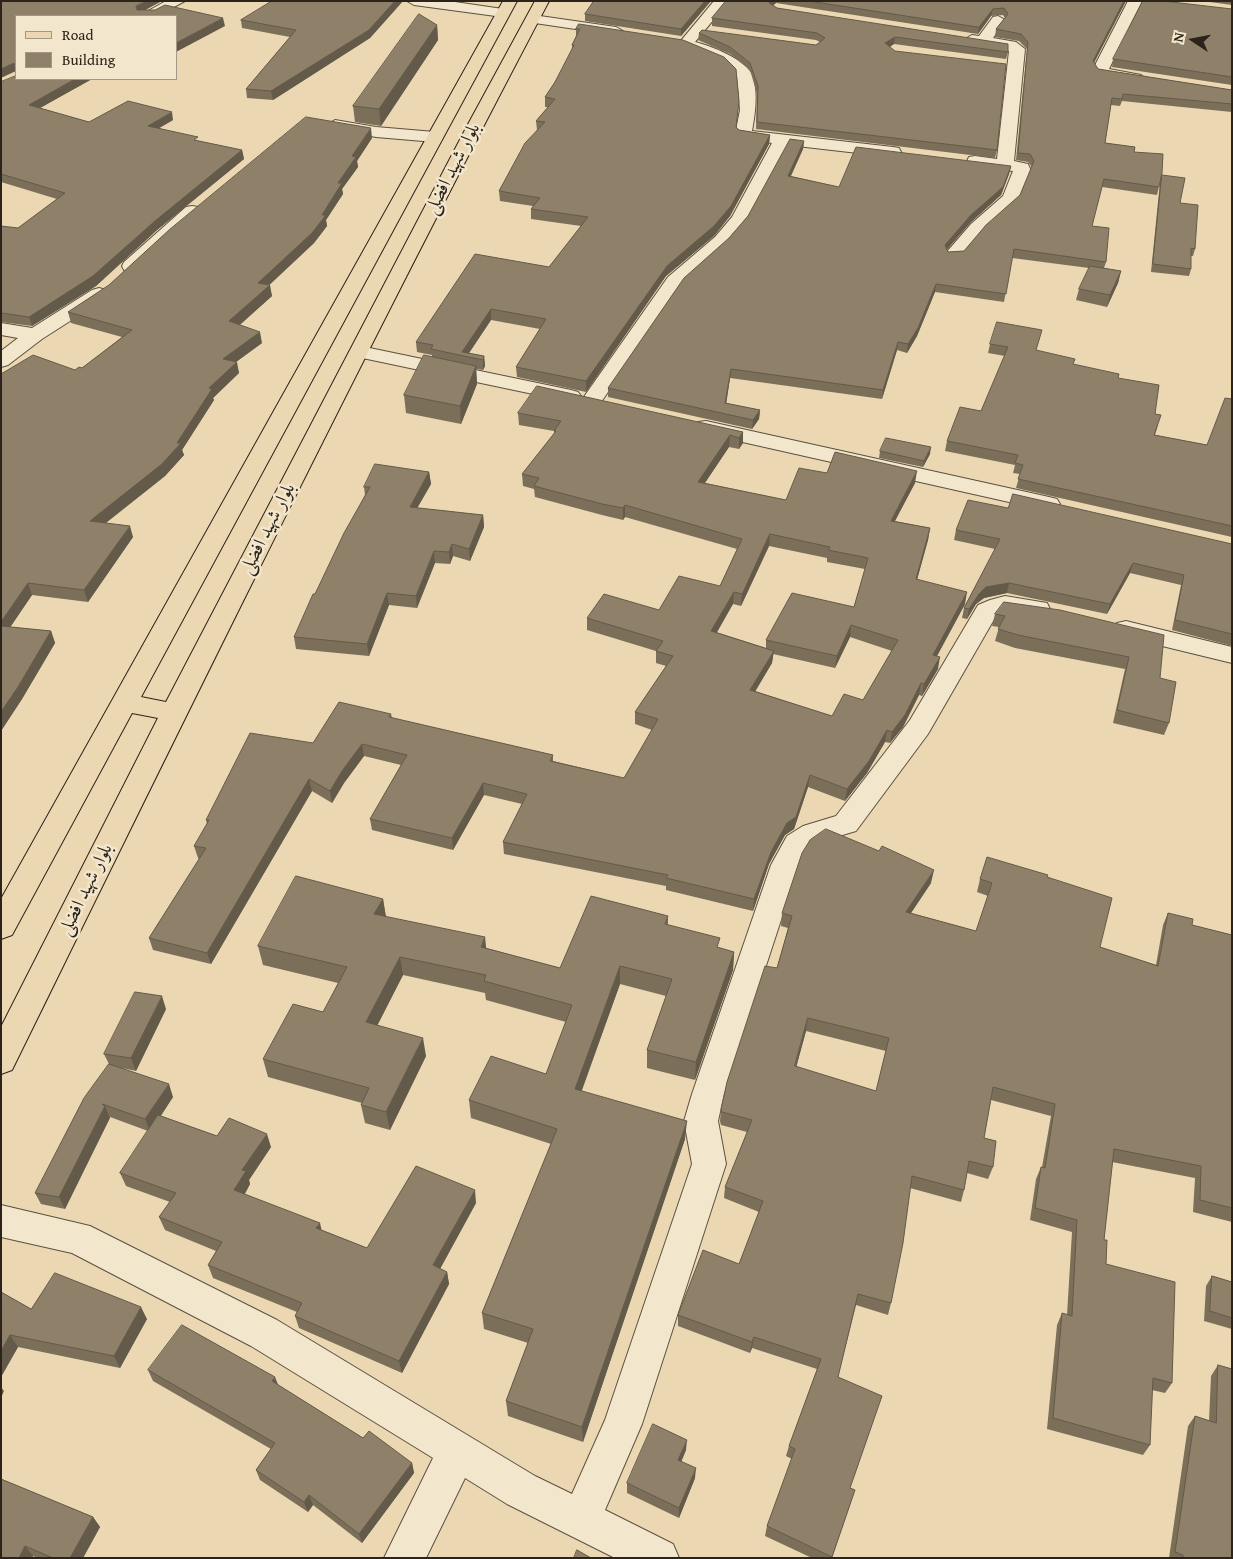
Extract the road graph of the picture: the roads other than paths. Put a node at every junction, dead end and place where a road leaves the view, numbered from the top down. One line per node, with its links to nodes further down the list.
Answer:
1 (414, 1): 5 (street)
2 (722, 1): 11 (street)
3 (1136, 1): 17 (street)
4 (170, 2): 7 (street)
5 (506, 7): 20 (main road, بلوار شهید افضلی)
6 (537, 10): 9 (street); 19 (main road, بلوار شهید افضلی)
7 (148, 15)
8 (998, 20): 14 (street)
9 (632, 33)
10 (715, 33): 11 (street)
11 (691, 36): 13 (street); 21 (street)
12 (954, 36): 14 (street)
13 (668, 40)
14 (983, 41): 16 (street)
15 (997, 64): 16 (street)
16 (1016, 66): 24 (street)
17 (1155, 80)
18 (322, 123): 20 (street)
19 (474, 128): 20 (main road); 29 (main road, بلوار شهید افضلی)
20 (438, 131): 36 (main road, بلوار شهید افضلی)
21 (782, 140): 22 (street); 29 (street)
22 (911, 154)
23 (958, 160): 24 (street)
24 (1005, 165): 26 (street)
25 (208, 198): 28 (street)
26 (954, 254)
27 (1, 328): 28 (street)
28 (35, 335): 30 (street)
29 (360, 352): 37 (main road, بلوار شهید افضلی)
30 (1, 361)
31 (690, 423): 32 (street)
32 (1069, 509)
33 (1057, 612): 42 (street)
34 (1103, 624): 35 (street)
35 (1232, 656)
36 (124, 703): 37 (main road); 38 (main road, بلوار شهید افضلی)
37 (174, 712): 39 (main road, بلوار شهید افضلی)
38 (1, 927)
39 (1, 1060)
40 (1, 1221): 41 (street)
41 (458, 1451): 42 (street); 43 (street)
42 (580, 1519): 44 (street)
43 (404, 1558)
44 (659, 1558)

